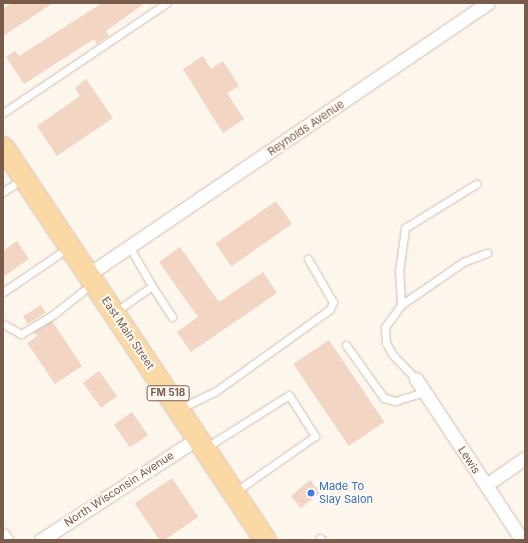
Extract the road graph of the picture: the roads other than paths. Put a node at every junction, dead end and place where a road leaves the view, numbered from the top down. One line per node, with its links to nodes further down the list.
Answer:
1 (168, 3): 3 (lane)
2 (488, 3): 9 (street, Reynolds Avenue)
3 (3, 113)
4 (3, 147): 5 (main road, East Main Street / FM 518)
5 (23, 178): 7 (lane); 8 (main road, East Main Street / FM 518)
6 (476, 184): 15 (lane)
7 (3, 192)
8 (70, 247): 12 (main road, East Main Street / FM 518); 14 (lane)
9 (126, 251): 12 (street, Reynolds Avenue); 13 (lane)
10 (487, 253): 15 (lane)
11 (308, 260): 22 (lane)
12 (91, 278): 16 (main road, East Main Street / FM 518); 18 (lane)
13 (152, 286): 16 (lane); 17 (lane)
14 (3, 292)
15 (401, 305): 20 (lane)
16 (114, 312): 22 (main road, East Main Street / FM 518)
17 (172, 317)
18 (3, 324)
19 (346, 345): 21 (lane)
20 (416, 379): 21 (street, Lewis)
21 (425, 392): 25 (street, Lewis)
22 (179, 410): 23 (main road, East Main Street / FM 518)
23 (201, 443): 26 (main road, East Main Street / FM 518); 26 (lane); 29 (street, North Wisconsin Avenue)
24 (525, 458): 25 (street)
25 (486, 485): 31 (street, Lewis)
26 (234, 492): 30 (main road, East Main Street / FM 518)
27 (3, 535): 28 (street)
28 (6, 540)
29 (41, 540)
30 (266, 540)
31 (522, 540)

